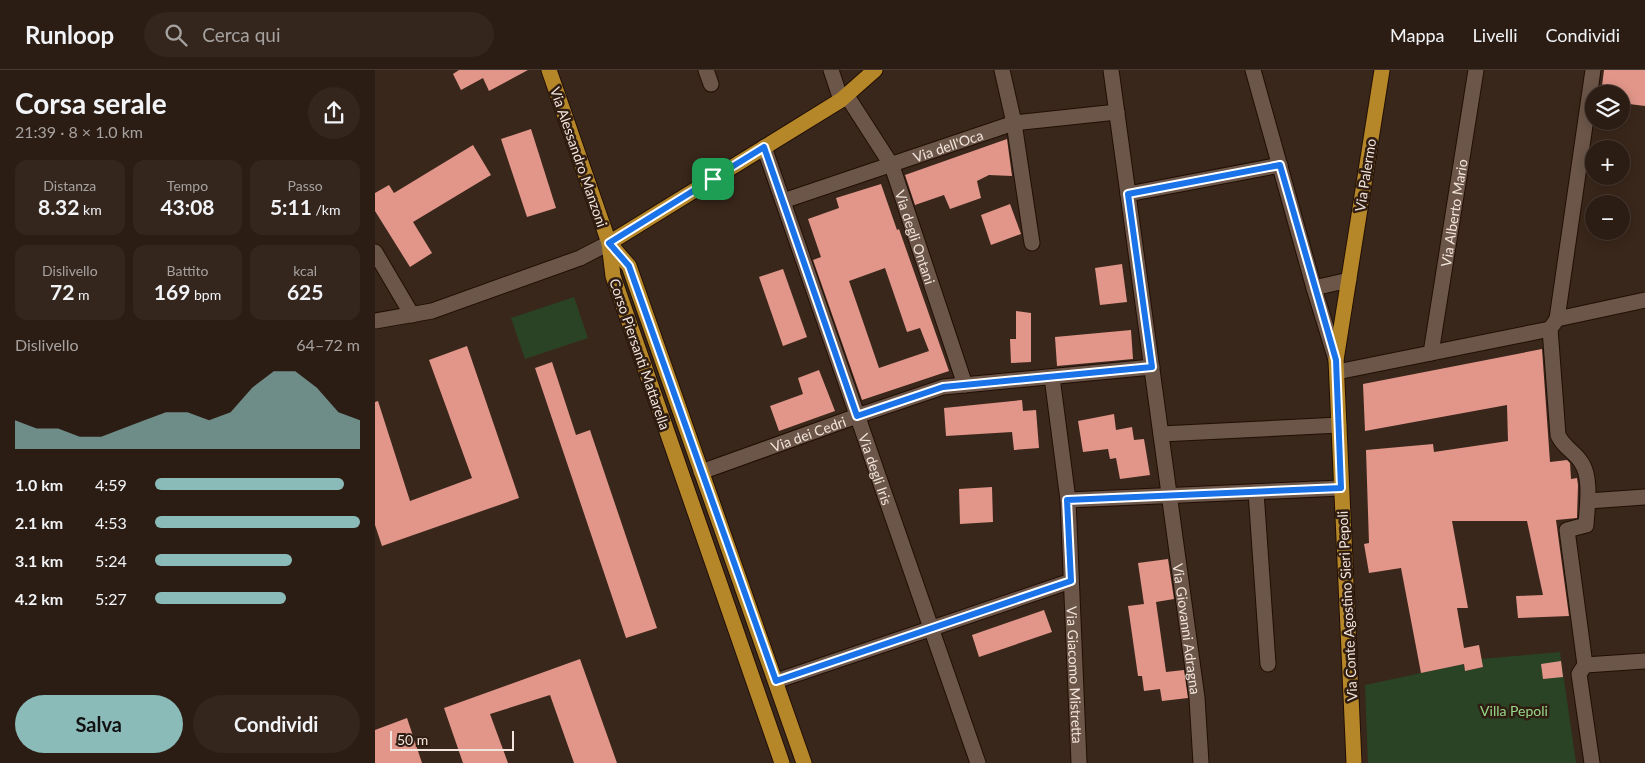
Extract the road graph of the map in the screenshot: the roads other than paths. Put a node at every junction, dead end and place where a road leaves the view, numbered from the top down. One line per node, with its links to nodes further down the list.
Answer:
1 (549, 70): 18 (main road, Via Alessandro Manzoni)
2 (831, 70): 10 (street, Via degli Ontani)
3 (875, 70): 10 (main road)
4 (1001, 70): 12 (street)
5 (1111, 70): 11 (street, Via Giovanni Adragna)
6 (1253, 70): 14 (street, Via Conte Agostino Sieri Pepoli)
7 (1382, 70): 21 (main road, Via Palermo)
8 (1476, 70): 29 (street, Via Alberto Mario)
9 (1593, 70): 27 (street)
10 (844, 98): 13 (main road); 15 (street, Via degli Ontani)
11 (1117, 112): 12 (street, Via dell'Oca); 16 (street, Via Giovanni Adragna)
12 (1014, 123): 15 (street, Via dell'Oca); 19 (street)
13 (764, 147): 17 (street, Via degli Iris); 18 (main road)
14 (1280, 165): 16 (street); 22 (street, Via Conte Agostino Sieri Pepoli)
15 (892, 166): 17 (street, Via dell'Oca); 33 (street, Via degli Ontani)
16 (1128, 194): 31 (street, Via Giovanni Adragna)
17 (783, 201): 34 (street, Via degli Iris)
18 (609, 243): 24 (street); 37 (main road, Corso Piersanti Mattarella); 45 (main road, Corso Piersanti Mattarella)
19 (1032, 243)
20 (375, 252): 25 (street)
21 (1349, 280): 22 (street); 30 (main road, Via Conte Agostino Sieri Pepoli)
22 (1314, 288): 30 (street, Via Conte Agostino Sieri Pepoli)
23 (1645, 300): 27 (street)
24 (432, 311): 25 (street); 28 (street)
25 (412, 315): 26 (street)
26 (375, 321)
27 (1554, 324): 29 (street); 43 (street)
28 (375, 331)
29 (1431, 353): 30 (street)
30 (1336, 366): 35 (main road, Via Conte Agostino Sieri Pepoli)
31 (1152, 367): 32 (street, Via dei Cedri); 36 (street, Via Giovanni Adragna)
32 (1052, 376): 33 (street, Via dei Cedri); 42 (street, Via Giacomo Mistretta)
33 (965, 385): 34 (street, Via dei Cedri)
34 (857, 416): 37 (street, Via dei Cedri); 47 (street, Via degli Iris)
35 (1339, 425): 36 (street); 38 (main road, Via Conte Agostino Sieri Pepoli)
36 (1161, 434): 40 (street, Via Giovanni Adragna)
37 (701, 472): 44 (main road, Corso Piersanti Mattarella)
38 (1341, 488): 39 (street); 57 (main road, Via Conte Agostino Sieri Pepoli)
39 (1256, 492): 40 (street); 50 (street)
40 (1170, 495): 42 (street); 56 (street, Via Giovanni Adragna)
41 (1645, 497): 43 (street)
42 (1067, 500): 46 (street, Via Giacomo Mistretta)
43 (1588, 501): 48 (street)
44 (724, 537): 45 (street); 51 (main road, Corso Piersanti Mattarella)
45 (706, 544): 52 (main road, Corso Piersanti Mattarella)
46 (1071, 581): 47 (street); 55 (street, Via Giacomo Mistretta)
47 (930, 629): 51 (street); 54 (street, Via degli Iris)
48 (1587, 660): 49 (street); 58 (street)
49 (1645, 662)
50 (1268, 664)
51 (776, 681): 53 (main road, Corso Piersanti Mattarella)
52 (782, 763)
53 (804, 763)
54 (978, 763)
55 (1079, 763)
56 (1201, 763)
57 (1354, 763)
58 (1592, 763)

